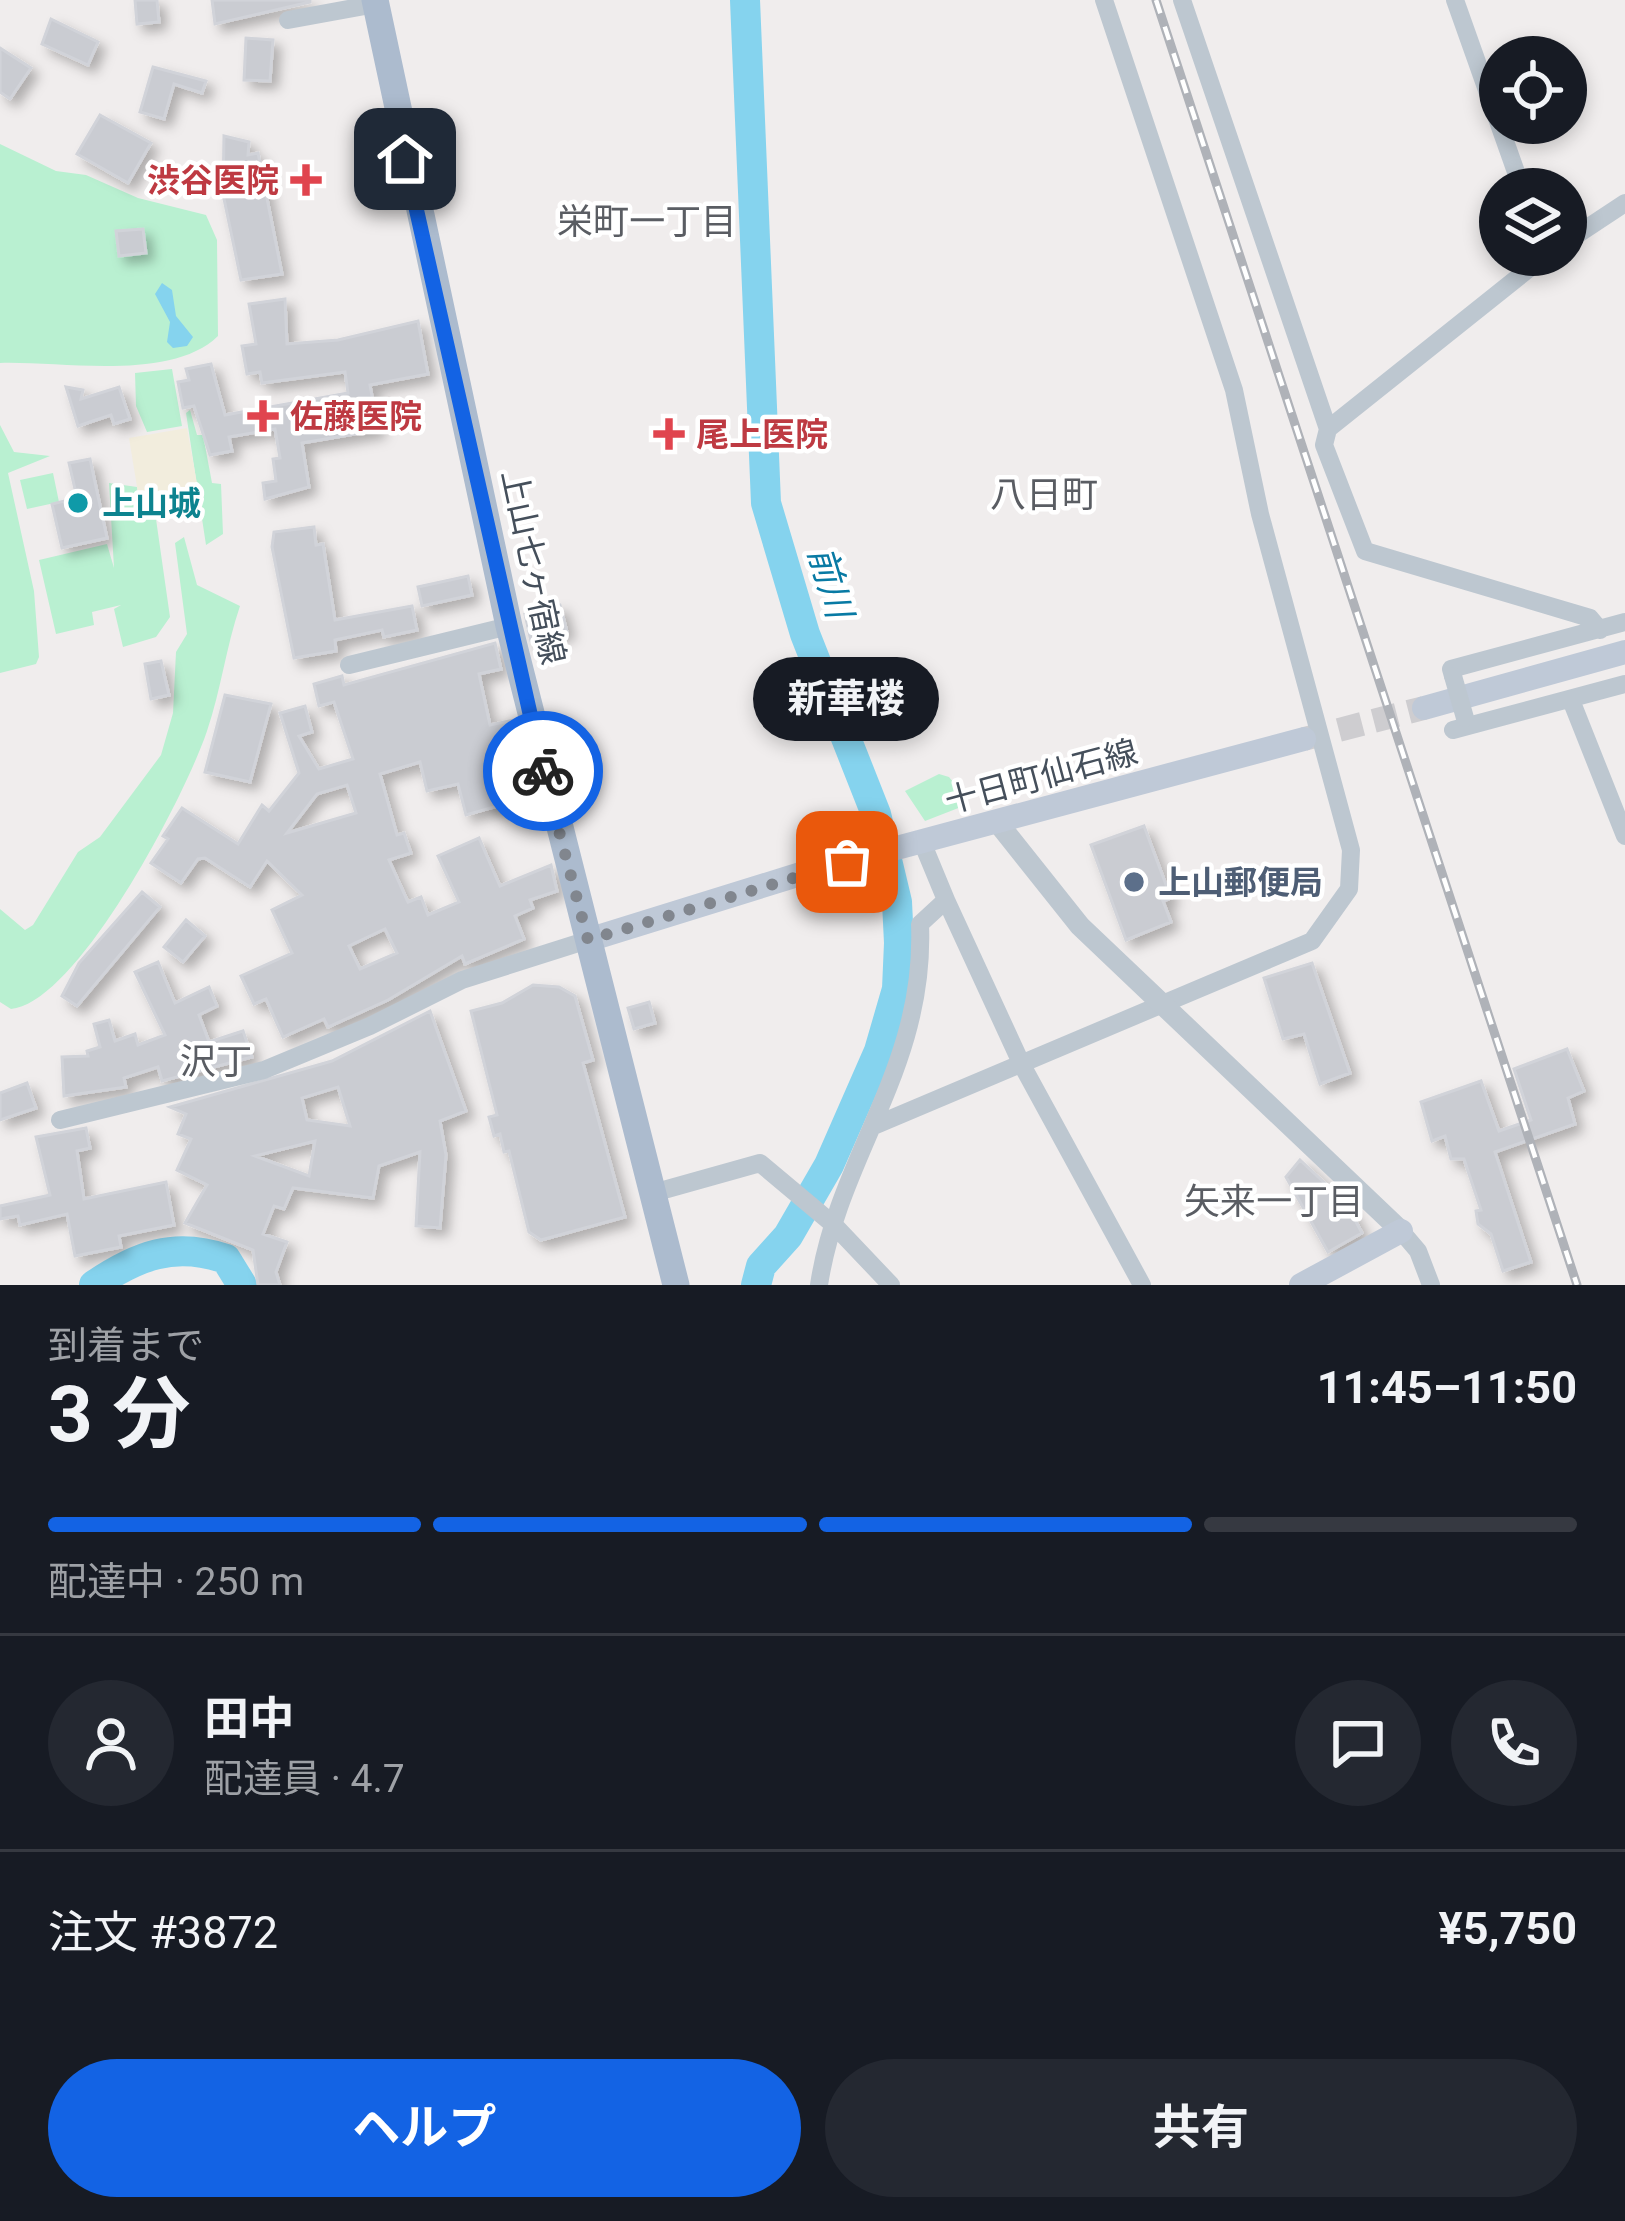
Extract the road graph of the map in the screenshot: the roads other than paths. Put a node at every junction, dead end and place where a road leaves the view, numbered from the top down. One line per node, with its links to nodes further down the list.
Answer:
1 (1104, 0): 25 (street)
2 (1182, 0): 10 (street)
3 (1455, 0): 6 (street)
4 (376, 2): 5 (street); 12 (main road, 上山七ヶ宿線)
5 (288, 20)
6 (1515, 168)
7 (1625, 203): 8 (street)
8 (1587, 228)
9 (1520, 276): 10 (street)
10 (1328, 429): 13 (street)
11 (1625, 622): 13 (street)
12 (509, 626): 15 (street); 24 (main road, 上山七ヶ宿線)
13 (1600, 630): 17 (street, bridge)
14 (1625, 652): 18 (main road)
15 (349, 664)
16 (1625, 684): 17 (street)
17 (1570, 700): 21 (street)
18 (1424, 708)
19 (1304, 739): 20 (main road, 十日町仙石線)
20 (998, 824): 22 (main road, 十日町仙石線); 25 (street)
21 (1625, 836)
22 (914, 844): 23 (street); 24 (main road, 十日町仙石線)
23 (946, 900): 26 (street); 28 (street)
24 (588, 940): 27 (street); 29 (main road, 上山七ヶ宿線)
25 (1161, 1007): 26 (street); 31 (street)
26 (1022, 1065): 28 (street); 35 (street)
27 (60, 1120)
28 (876, 1125): 30 (street)
29 (653, 1193): 30 (street); 32 (main road, 上山七ヶ宿線)
30 (834, 1225): 33 (street); 34 (street)
31 (1401, 1231): 36 (main road); 37 (street)
32 (676, 1285)
33 (819, 1285)
34 (891, 1285)
35 (1142, 1285)
36 (1301, 1285)
37 (1431, 1285)

